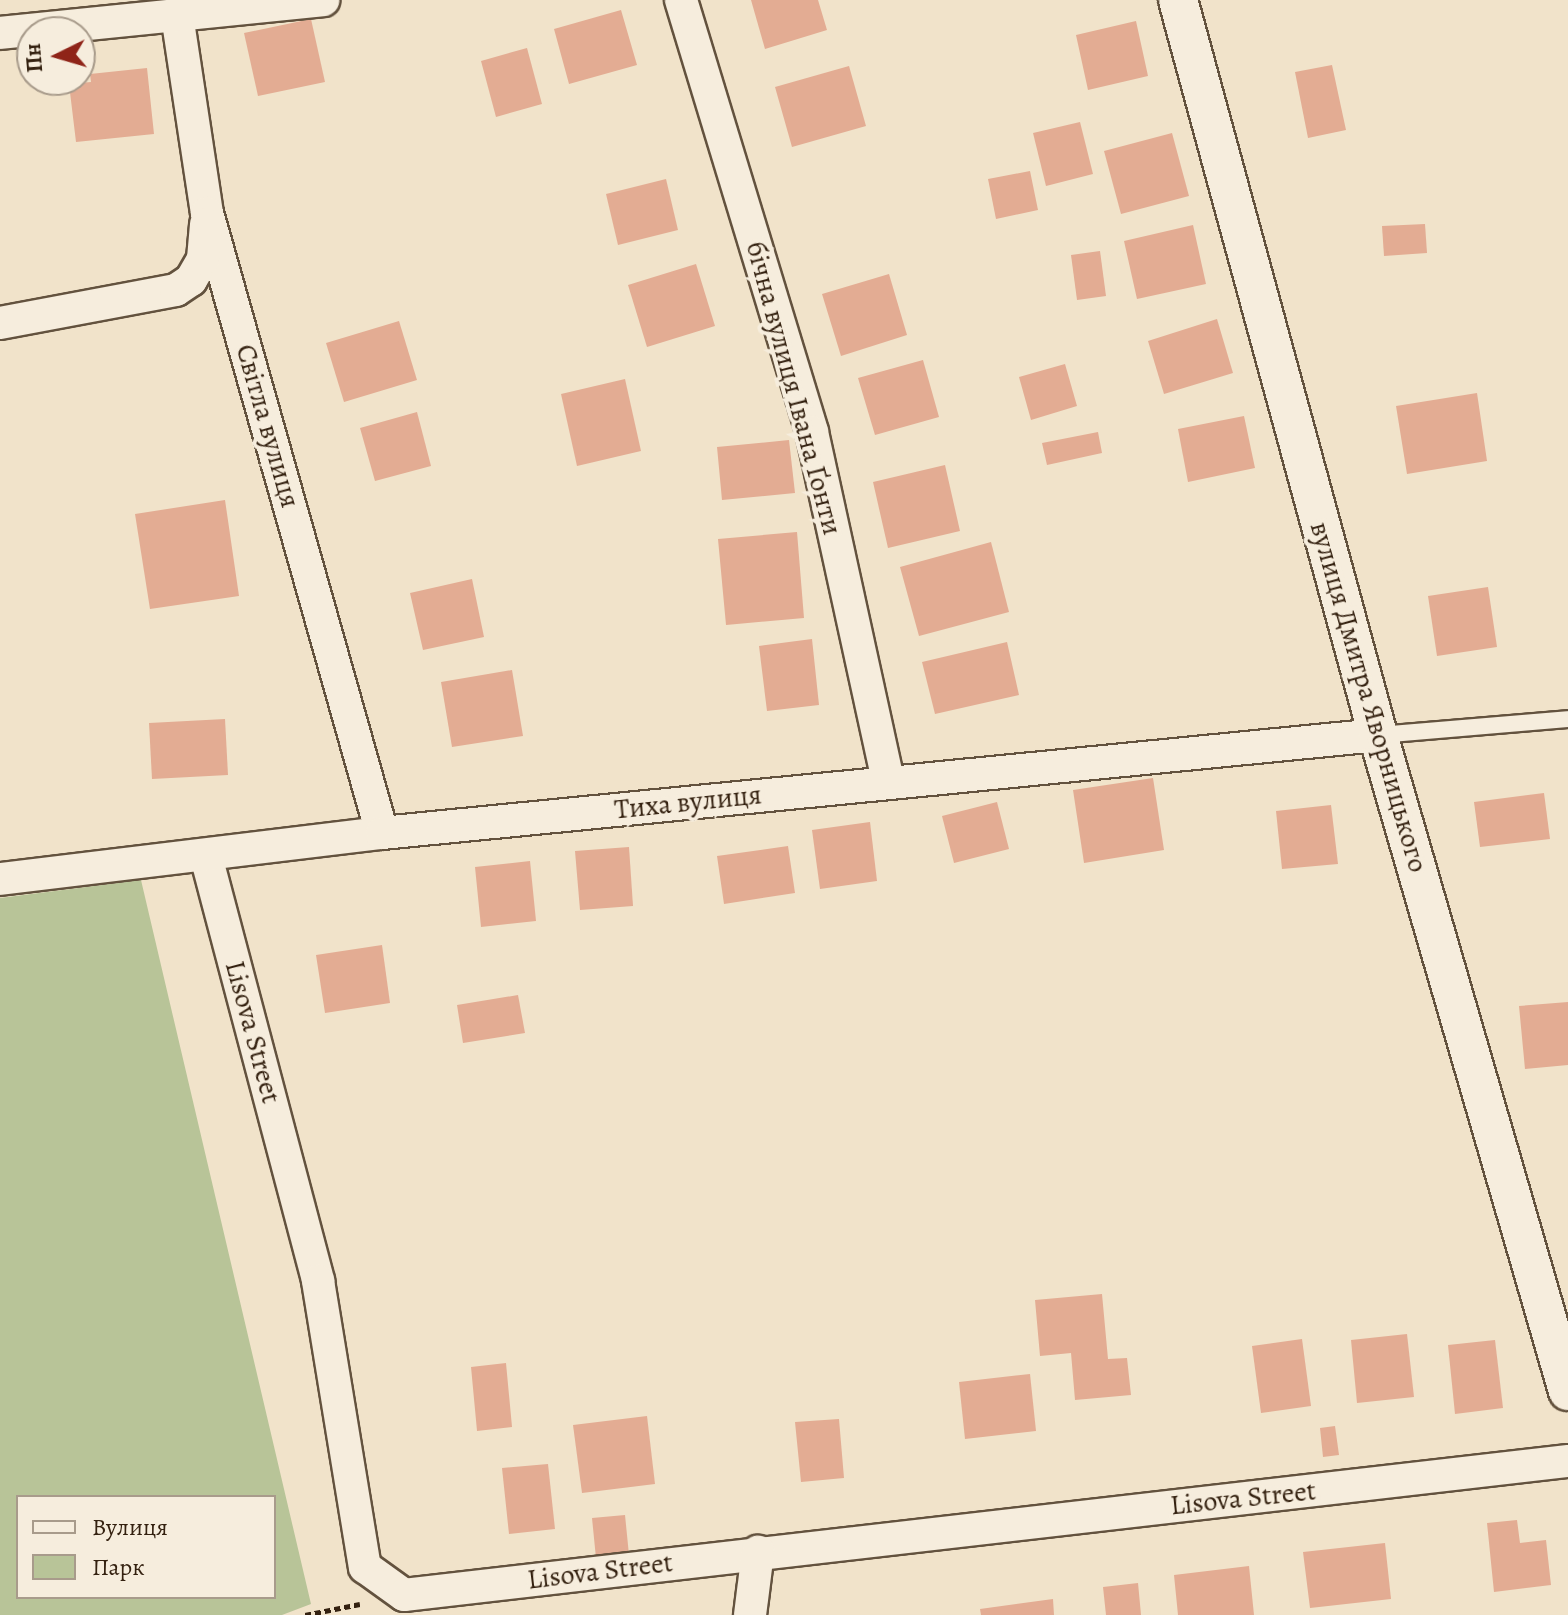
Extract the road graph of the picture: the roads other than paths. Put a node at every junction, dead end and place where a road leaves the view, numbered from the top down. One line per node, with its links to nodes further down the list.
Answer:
1 (323, 0): 4 (street)
2 (681, 0): 10 (street, бічна вулиця Івана Ґонти)
3 (1178, 0): 9 (street, вулиця Дмитра Яворницького)
4 (177, 15): 5 (street); 6 (street, Світла вулиця)
5 (0, 33)
6 (207, 213): 7 (street); 11 (street, Світла вулиця)
7 (0, 323)
8 (1568, 719): 9 (lane)
9 (1378, 735): 10 (street, Тиха вулиця); 14 (street, вулиця Дмитра Яворницького)
10 (888, 782): 11 (street, Тиха вулиця)
11 (382, 833): 12 (street, Тиха вулиця)
12 (206, 856): 13 (street, Тиха вулиця); 16 (street, Lisova Street)
13 (0, 879)
14 (1568, 1391)
15 (1568, 1461): 16 (street, Lisova Street)
16 (758, 1552): 17 (street)
17 (750, 1615)

